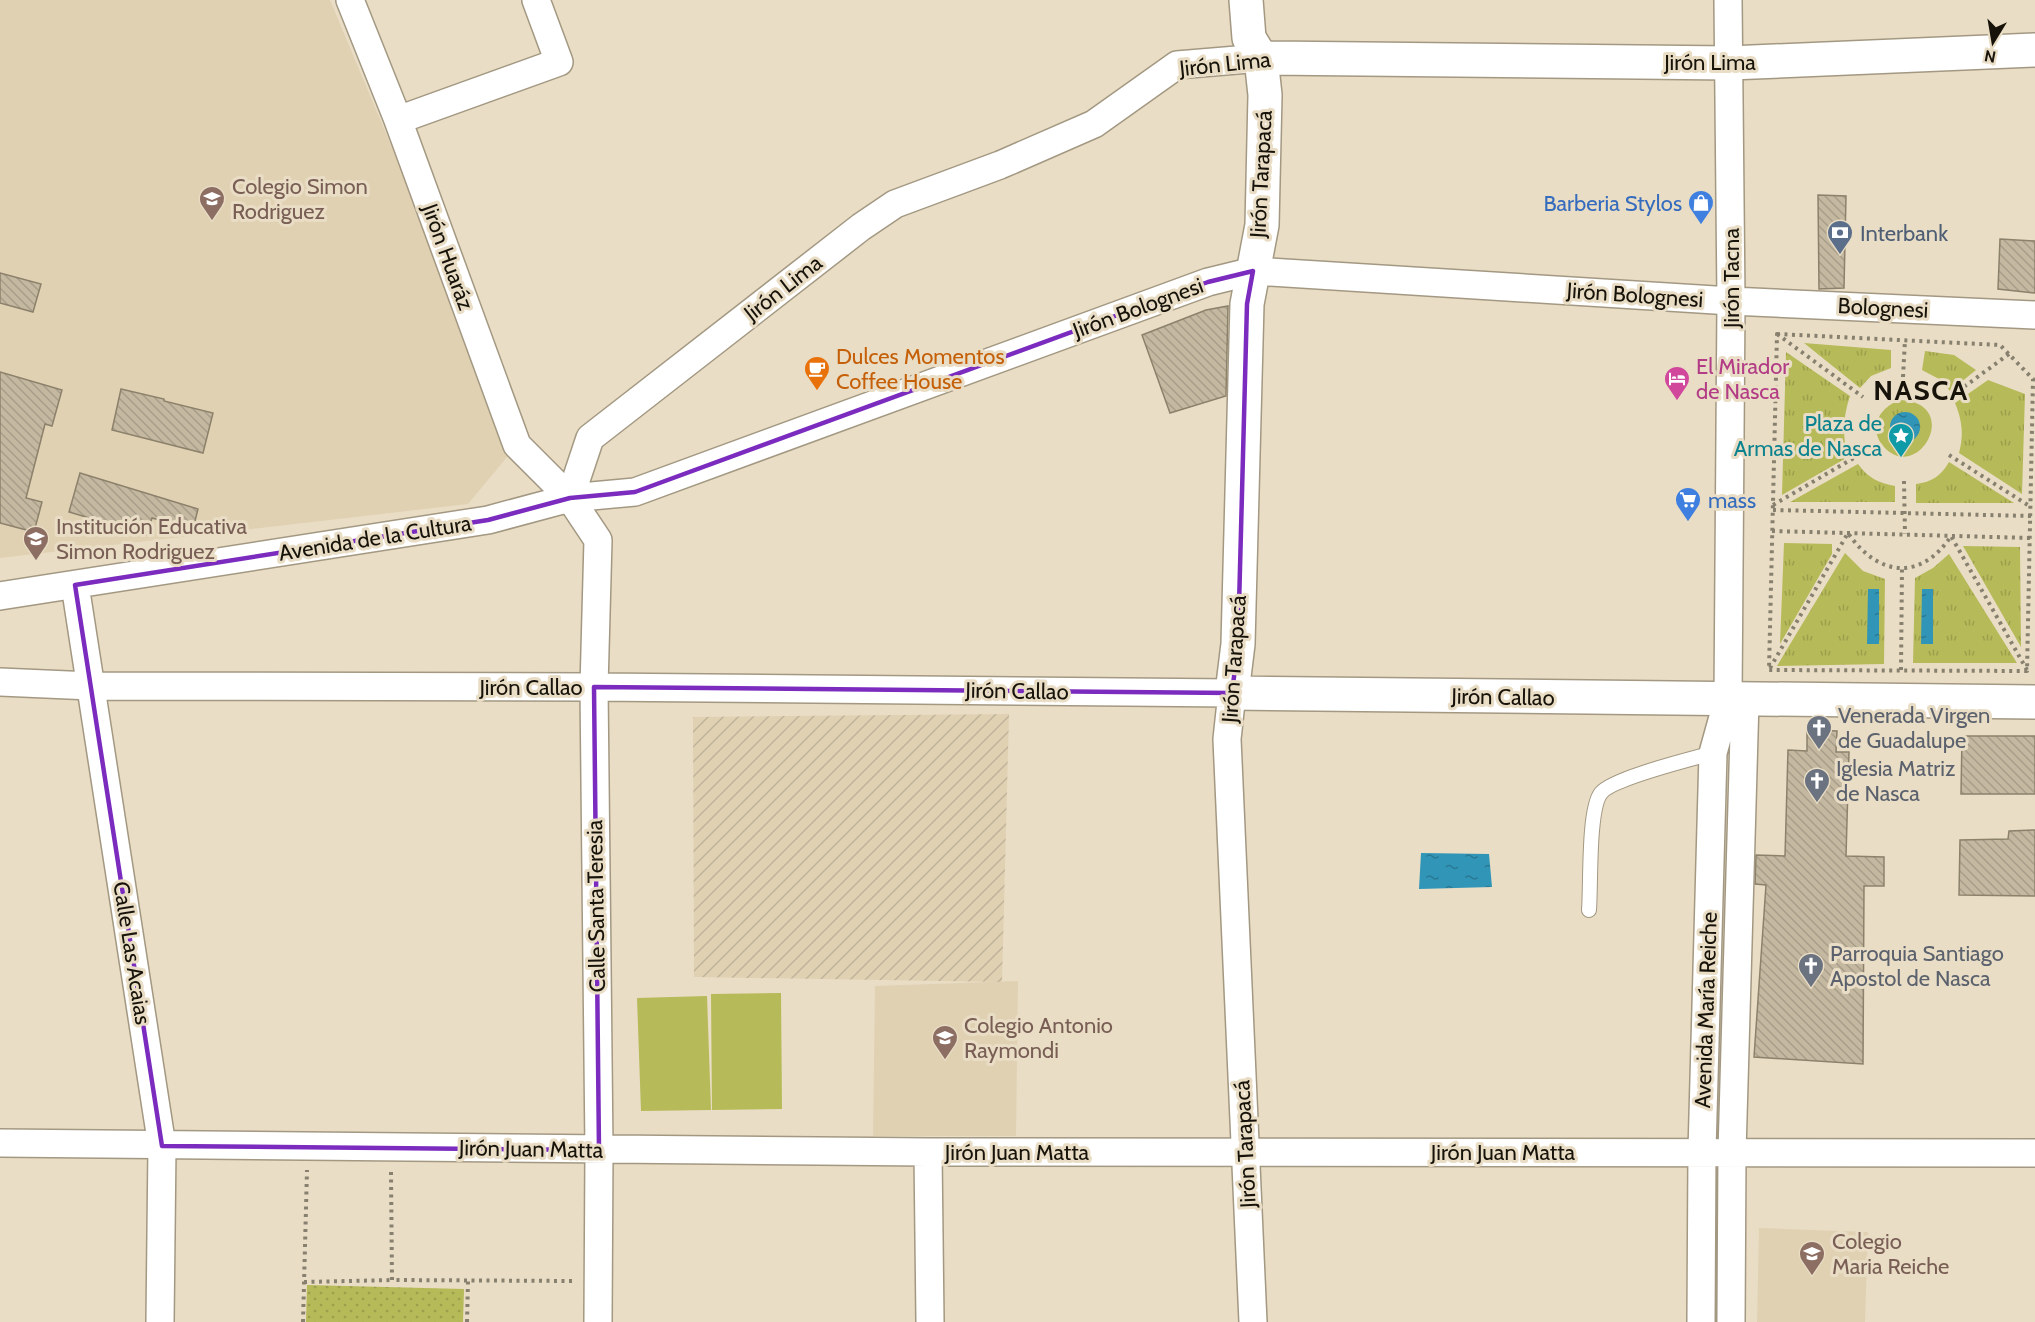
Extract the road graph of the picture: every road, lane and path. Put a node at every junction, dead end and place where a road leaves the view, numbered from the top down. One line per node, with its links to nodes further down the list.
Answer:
1 (350, 0): 8 (street, Jirón Huaráz)
2 (536, 0): 8 (street)
3 (1246, 0): 6 (street, Jirón Tarapacá)
4 (1728, 0): 7 (street, Jirón Tacna)
5 (2035, 50): 7 (street, Jirón Lima)
6 (1261, 58): 7 (street, Jirón Lima); 9 (street, Jirón Tarapacá); 21 (street, Jirón Lima)
7 (1730, 63): 10 (street, Jirón Tacna)
8 (398, 120): 21 (street, Jirón Huaráz)
9 (1253, 271): 10 (street, Jirón Bolognesi); 21 (street, Jirón Bolognesi); 40 (street, Jirón Tarapacá)
10 (1731, 301): 11 (street, Bolognesi); 41 (street, Jirón Tacna)
11 (2035, 315)
12 (1777, 334): 13 (path); 16 (path); 22 (path)
13 (1905, 340): 14 (path); 15 (path)
14 (2009, 354): 17 (path); 23 (path)
15 (1904, 377)
16 (1863, 397)
17 (1946, 400)
18 (1859, 455): 22 (path)
19 (1949, 455): 23 (path)
20 (1904, 481): 24 (path)
21 (570, 498): 32 (street, Avenida de la Cultura); 39 (street, Calle Santa Teresia)
22 (1773, 507): 24 (path); 26 (path)
23 (2031, 507): 25 (path)
24 (1905, 513): 25 (path); 28 (path)
25 (2031, 516): 30 (path)
26 (1772, 531): 27 (path); 34 (path)
27 (1848, 533): 28 (path); 31 (path); 34 (path)
28 (1905, 534): 29 (path)
29 (1951, 536): 30 (path); 31 (path); 36 (path)
30 (2030, 537): 36 (path)
31 (1902, 568): 35 (path)
32 (75, 585): 33 (street, Avenida de la Cultura); 38 (street, Calle Las Acaias)
33 (0, 596)
34 (1769, 670): 35 (path)
35 (1901, 670): 36 (path)
36 (2027, 671)
37 (0, 682): 38 (street, Jirón Callao)
38 (91, 686): 39 (street, Jirón Callao); 46 (street, Calle Las Acaias)
39 (594, 687): 40 (street, Jirón Callao); 49 (street, Calle Santa Teresia)
40 (1232, 693): 41 (street, Jirón Callao); 53 (street, Jirón Tarapacá)
41 (1737, 700): 42 (street, Jirón Callao); 43 (street, Avenida María Reiche); 52 (street, Avenida María Reiche)
42 (2035, 702)
43 (1713, 753): 44 (lane); 50 (street, Avenida María Reiche)
44 (1589, 910)
45 (0, 1143): 46 (street, Jirón Juan Matta)
46 (162, 1146): 47 (street, Jirón Juan Matta); 59 (street, Calle Las Acaias)
47 (308, 1148): 48 (street, Jirón Juan Matta); 57 (path)
48 (391, 1148): 49 (street, Jirón Juan Matta); 55 (path)
49 (599, 1150): 51 (street, Jirón Juan Matta); 58 (street, Calle Santa Teresia)
50 (1702, 1151): 52 (street, Jirón Juan Matta); 53 (street, Jirón Juan Matta); 65 (street, Avenida María Reiche)
51 (928, 1152): 53 (street, Jirón Juan Matta); 63 (street)
52 (1732, 1152): 54 (street, Jirón Juan Matta); 66 (street, Avenida María Reiche)
53 (1245, 1153): 64 (street, Jirón Tarapacá)
54 (2035, 1153)
55 (392, 1280): 56 (path); 57 (path)
56 (468, 1280): 58 (path); 61 (path)
57 (304, 1282): 60 (path)
58 (598, 1282): 62 (street, Calle Santa Teresia)
59 (160, 1322)
60 (303, 1322)
61 (467, 1322)
62 (598, 1322)
63 (930, 1322)
64 (1253, 1322)
65 (1701, 1322)
66 (1731, 1322)

